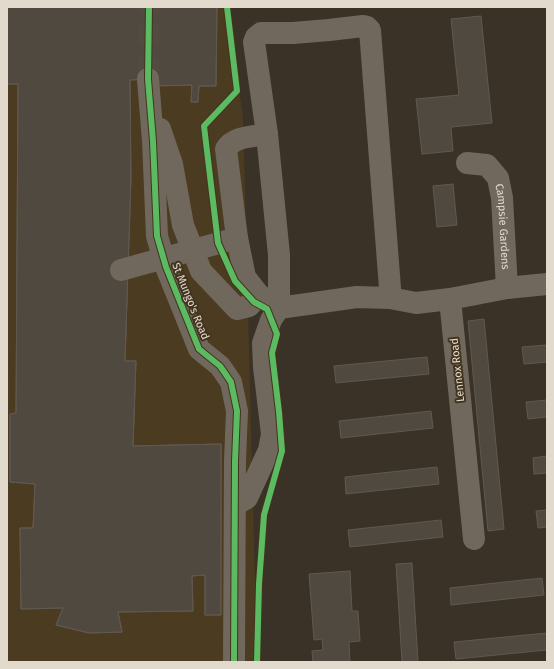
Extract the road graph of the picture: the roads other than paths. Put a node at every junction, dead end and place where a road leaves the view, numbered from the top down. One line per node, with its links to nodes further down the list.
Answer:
1 (148, 79): 2 (street, St Mungo's Road)
2 (150, 101): 9 (street); 13 (street, St Mungo's Road)
3 (267, 134): 5 (street); 10 (street); 12 (street)
4 (467, 163): 8 (street, Campsie Gardens)
5 (237, 238): 6 (street); 9 (street)
6 (121, 270)
7 (547, 284): 8 (street)
8 (507, 288): 11 (street)
9 (259, 295): 12 (street)
10 (390, 298): 11 (street); 12 (street)
11 (450, 299): 14 (street, Lennox Road)
12 (279, 308): 13 (street)
13 (235, 505): 15 (street, St Mungo's Road)
14 (474, 539)
15 (234, 662)

